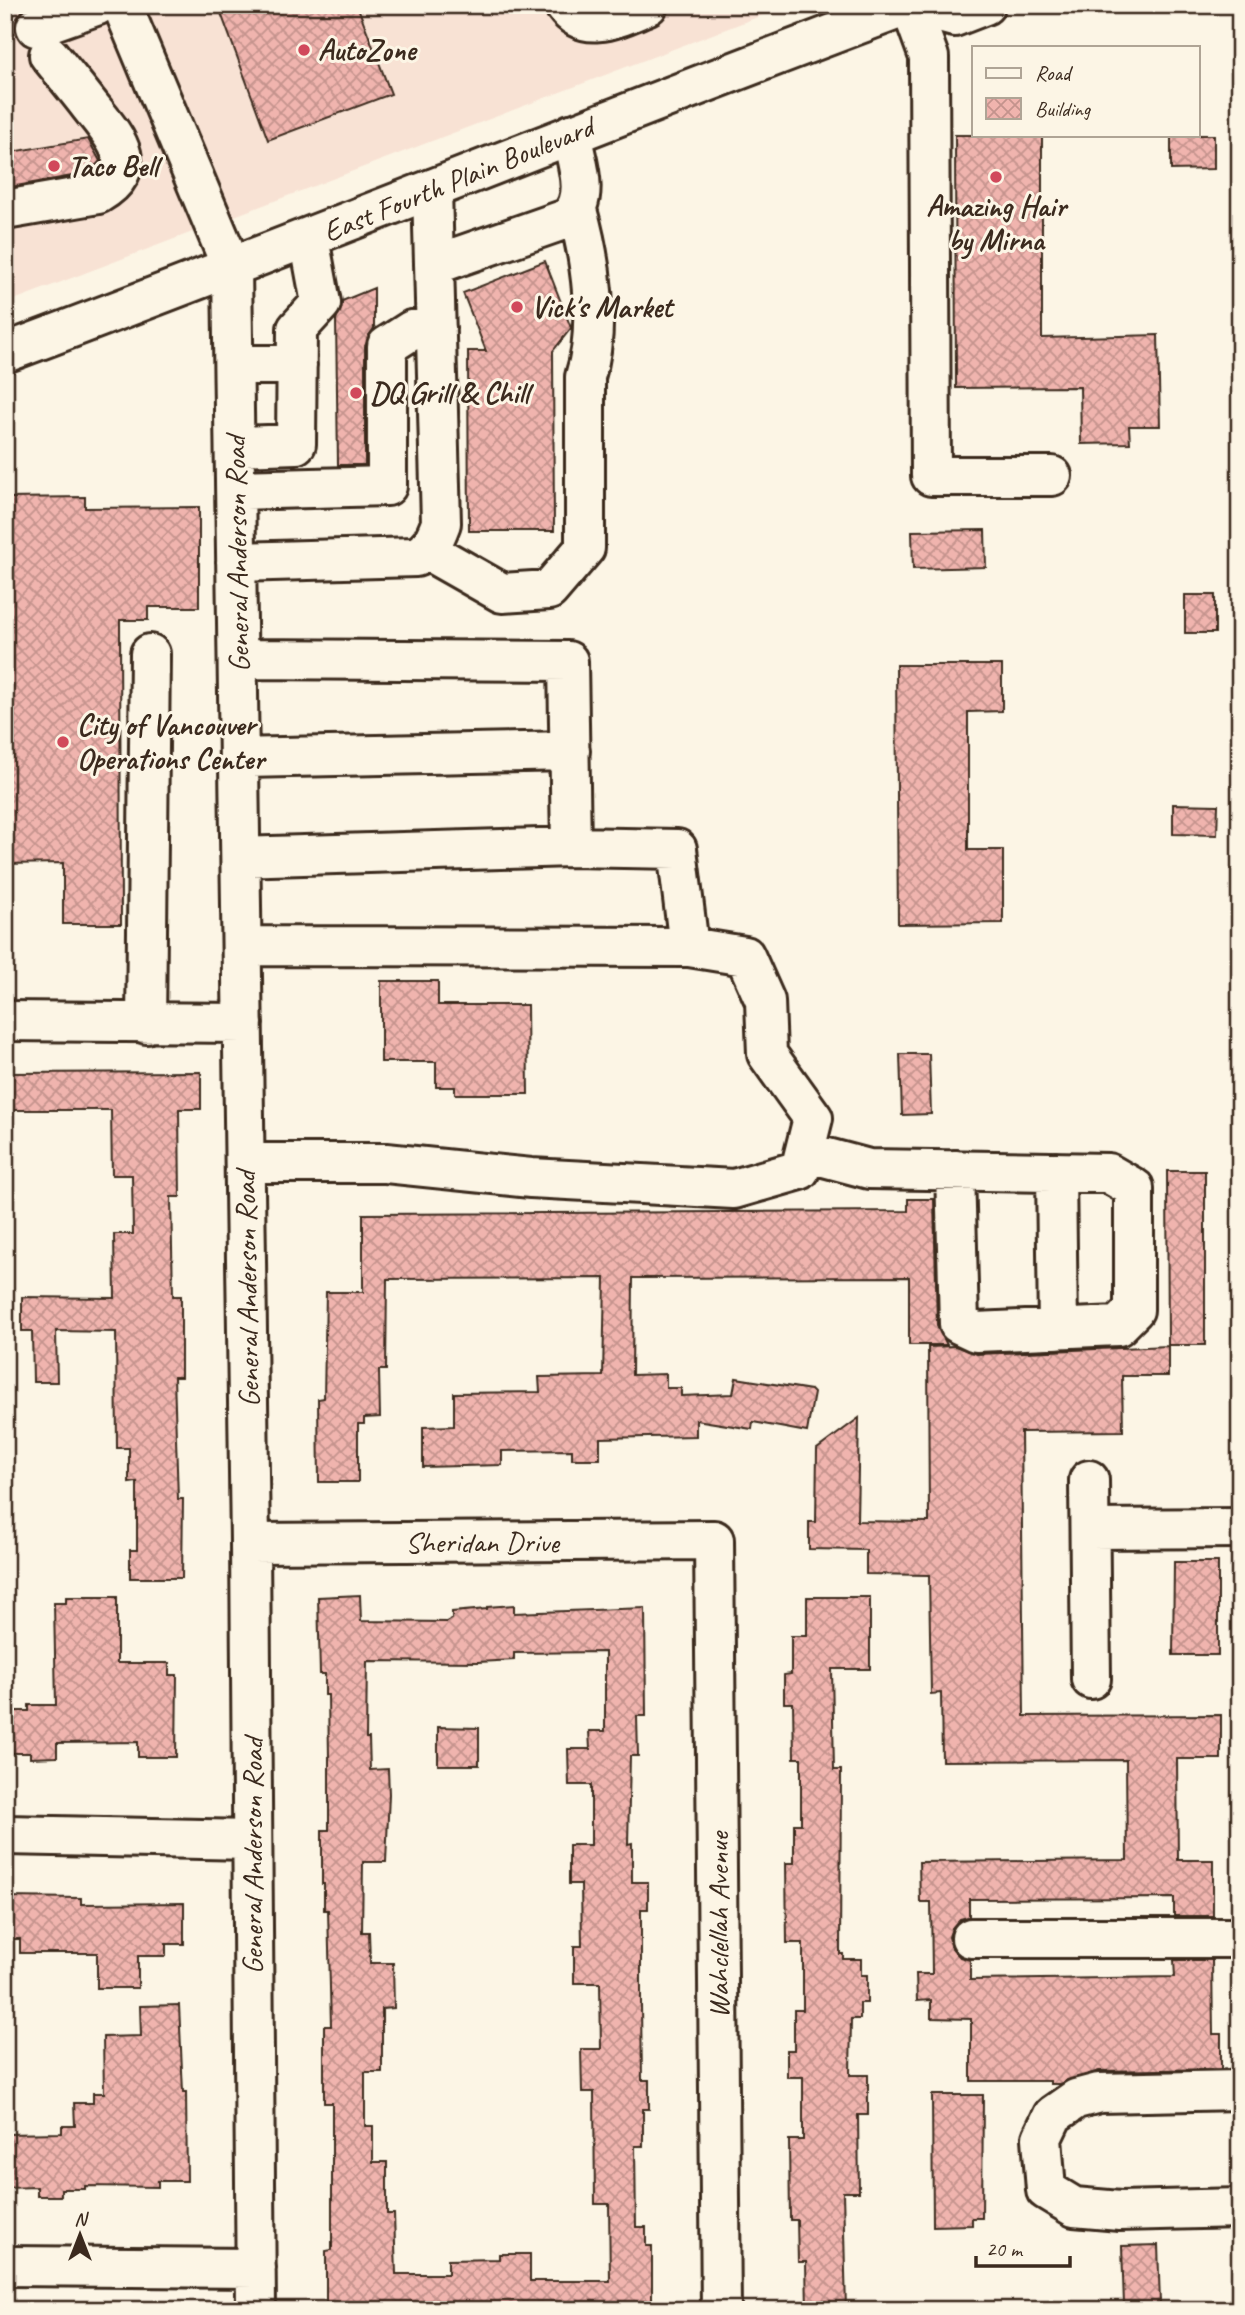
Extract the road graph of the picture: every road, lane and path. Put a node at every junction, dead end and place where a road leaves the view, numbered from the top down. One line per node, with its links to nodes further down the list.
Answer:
1 (98, 5): 10 (street)
2 (122, 5): 14 (street)
3 (564, 5): 4 (street)
4 (648, 5)
5 (910, 5): 6 (street); 7 (street, East Fourth Plain Boulevard); 21 (street)
6 (985, 5)
7 (845, 17): 8 (street, East Fourth Plain Boulevard)
8 (571, 134): 9 (street, East Fourth Plain Boulevard); 11 (street)
9 (432, 189): 12 (street, East Fourth Plain Boulevard); 13 (street)
10 (5, 209)
11 (573, 214): 13 (street); 24 (street)
12 (309, 238): 14 (street, East Fourth Plain Boulevard); 18 (street)
13 (434, 265): 15 (street)
14 (232, 268): 16 (street, East Fourth Plain Boulevard); 17 (street, General Anderson Road)
15 (436, 328): 22 (street); 24 (street)
16 (5, 353)
17 (234, 365): 18 (street); 20 (street, General Anderson Road)
18 (297, 365): 19 (street)
19 (296, 444): 20 (street); 22 (street)
20 (235, 446): 23 (street, General Anderson Road)
21 (1052, 476)
22 (296, 489): 23 (street)
23 (236, 491): 25 (street, General Anderson Road)
24 (428, 551): 25 (street)
25 (236, 562): 27 (street, General Anderson Road)
26 (150, 654): 36 (street)
27 (238, 659): 28 (street); 29 (street, General Anderson Road)
28 (570, 751): 29 (street); 30 (street)
29 (240, 758): 31 (street, General Anderson Road)
30 (571, 847): 31 (street); 33 (street)
31 (241, 856): 32 (street, General Anderson Road)
32 (242, 946): 33 (street); 35 (street, General Anderson Road)
33 (689, 947): 37 (street)
34 (5, 1021): 36 (street)
35 (243, 1023): 36 (street); 38 (street, General Anderson Road)
36 (146, 1024)
37 (805, 1152): 38 (street); 39 (street)
38 (245, 1163): 46 (street, General Anderson Road)
39 (955, 1170): 40 (street); 41 (street)
40 (1056, 1172): 41 (street); 41 (street)
41 (1058, 1329)
42 (1089, 1480): 44 (street)
43 (1240, 1528): 44 (street)
44 (1090, 1529): 47 (street)
45 (715, 1540): 46 (street, Sheridan Drive); 57 (street, Wahclellah Avenue)
46 (250, 1543): 49 (street, General Anderson Road)
47 (1091, 1679)
48 (5, 1835): 49 (street)
49 (251, 1840): 55 (street, General Anderson Road)
50 (971, 1938): 51 (street)
51 (1240, 1938)
52 (1240, 2090): 53 (street)
53 (1240, 2208)
54 (5, 2266): 55 (street)
55 (256, 2269): 56 (street, General Anderson Road)
56 (256, 2310)
57 (721, 2310)

